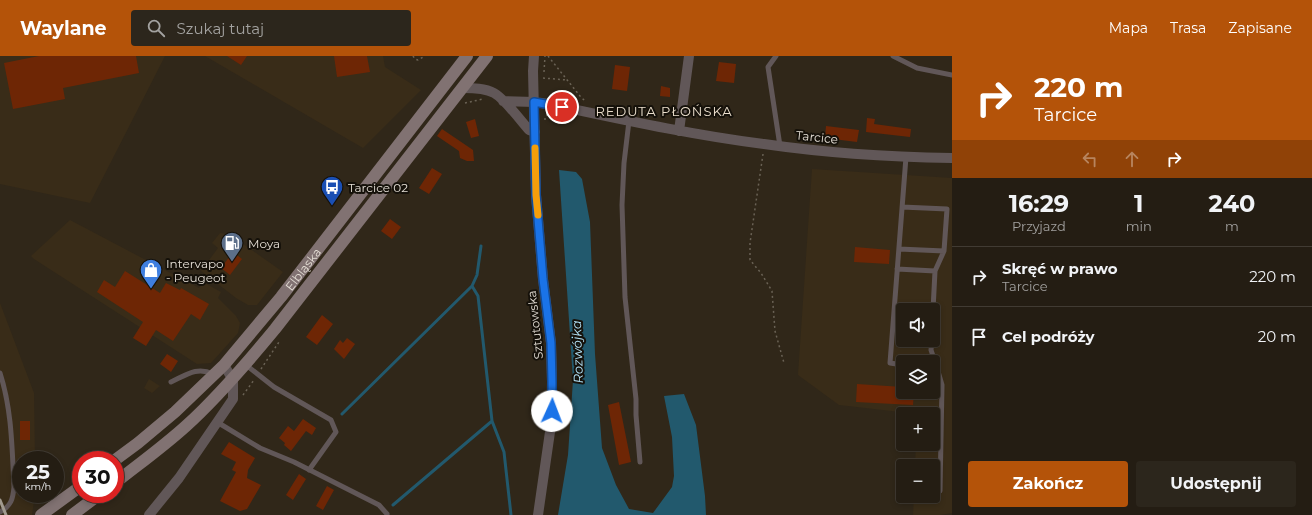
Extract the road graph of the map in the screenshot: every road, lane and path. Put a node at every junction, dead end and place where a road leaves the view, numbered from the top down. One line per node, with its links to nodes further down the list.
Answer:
1 (413, 56): 2 (path)
2 (424, 56)
3 (467, 56): 36 (main road, Elbląska)
4 (487, 56): 15 (main road, Elbląska)
5 (529, 56): 11 (street, Sztutowska)
6 (534, 56): 11 (street, Sztutowska)
7 (548, 56): 14 (path)
8 (689, 56): 22 (street)
9 (776, 56): 25 (lane)
10 (893, 56): 12 (lane)
11 (533, 71): 18 (street, Sztutowska)
12 (952, 76)
13 (543, 78): 14 (path)
14 (567, 80): 20 (path)
15 (463, 88): 17 (street); 37 (main road, Elbląska)
16 (489, 98): 19 (path)
17 (503, 101): 18 (street, Tarcice); 23 (street)
18 (534, 102): 21 (street, Tarcice); 23 (street, Sztutowska)
19 (462, 104)
20 (589, 105)
21 (629, 121): 22 (street, Tarcice); 45 (lane)
22 (680, 131): 24 (street, Tarcice)
23 (534, 132): 56 (street, Sztutowska)
24 (764, 144): 25 (street, Tarcice); 34 (path)
25 (780, 146): 26 (street, Tarcice)
26 (906, 157): 27 (street, Tarcice); 28 (lane)
27 (952, 158)
28 (902, 207): 29 (lane); 30 (lane)
29 (899, 249): 30 (lane); 31 (lane)
30 (944, 251): 32 (lane)
31 (897, 269): 32 (lane); 35 (lane)
32 (935, 271): 33 (lane)
33 (933, 303)
34 (784, 363)
35 (896, 363)
36 (224, 365): 39 (main road, Elbląska); 40 (street)
37 (246, 365): 40 (main road, Elbląska); 46 (lane)
38 (0, 373): 51 (lane)
39 (214, 375): 42 (lane); 44 (main road, Elbląska)
40 (232, 380): 43 (street); 47 (main road, Elbląska)
41 (940, 380): 48 (lane)
42 (171, 382)
43 (217, 422): 46 (lane); 55 (street)
44 (124, 453)
45 (640, 462)
46 (310, 470): 53 (lane)
47 (124, 476)
48 (940, 491)
49 (72, 493): 54 (main road)
50 (88, 503): 52 (main road)
51 (0, 512)
52 (74, 513)
53 (387, 514)
54 (41, 515)
55 (149, 515)
56 (538, 515)

